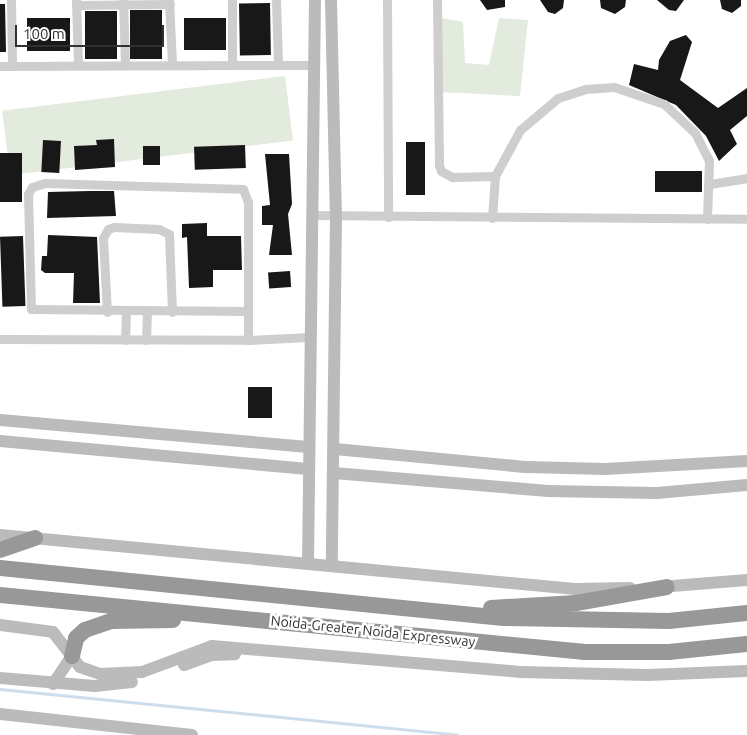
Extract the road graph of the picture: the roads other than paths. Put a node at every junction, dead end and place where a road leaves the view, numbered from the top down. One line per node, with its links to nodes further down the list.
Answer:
1 (11, 0): 18 (street)
2 (232, 0): 13 (street)
3 (276, 0): 14 (street)
4 (315, 0): 15 (street)
5 (331, 0): 23 (street)
6 (387, 0): 24 (street)
7 (437, 0): 19 (street)
8 (76, 2): 9 (street); 16 (street)
9 (123, 2): 10 (street); 11 (street)
10 (169, 2): 12 (street)
11 (125, 64): 12 (street); 16 (street)
12 (172, 64): 13 (street)
13 (232, 64): 14 (street)
14 (278, 64): 15 (street)
15 (316, 64): 22 (street)
16 (78, 65): 18 (street)
17 (0, 66): 18 (street)
18 (12, 66)
19 (495, 176): 21 (street); 25 (street)
20 (747, 178): 21 (street)
21 (710, 184): 26 (street)
22 (311, 216): 23 (street); 33 (street)
23 (336, 216): 24 (street); 41 (street)
24 (388, 217): 25 (street)
25 (492, 218): 26 (street)
26 (707, 219): 27 (street)
27 (747, 219)
28 (247, 311): 29 (street); 32 (street); 37 (street)
29 (107, 312): 30 (street); 32 (street)
30 (126, 312): 31 (street); 35 (street)
31 (147, 312): 32 (street); 36 (street)
32 (172, 312)
33 (309, 336): 37 (street); 40 (street)
34 (0, 339): 35 (street)
35 (125, 340): 36 (street)
36 (146, 340): 37 (street)
37 (248, 340)
38 (0, 420): 40 (street)
39 (0, 441): 43 (street)
40 (308, 447): 43 (street)
41 (335, 449): 42 (street); 44 (street)
42 (747, 460)
43 (308, 469): 49 (street)
44 (334, 473): 45 (street); 50 (street)
45 (747, 485)
46 (0, 535): 47 (street)
47 (35, 538): 48 (highway); 49 (street)
48 (0, 550)
49 (308, 562): 50 (street)
50 (332, 564): 53 (street)
51 (0, 568): 55 (highway, Noida-Greater Noida Expressway)
52 (747, 580): 53 (street)
53 (667, 587): 55 (highway)
54 (0, 595): 57 (highway, Noida-Greater Noida Expressway)
55 (437, 611): 56 (highway, Noida-Greater Noida Expressway)
56 (747, 613)
57 (220, 616): 59 (highway, Noida-Greater Noida Expressway); 61 (highway)
58 (0, 625): 61 (street)
59 (747, 644)
60 (268, 652): 61 (street); 62 (street); 64 (street)
61 (72, 656): 64 (street)
62 (747, 670)
63 (0, 678): 64 (street)
64 (53, 684)
65 (0, 714): 66 (street)
66 (192, 735)

